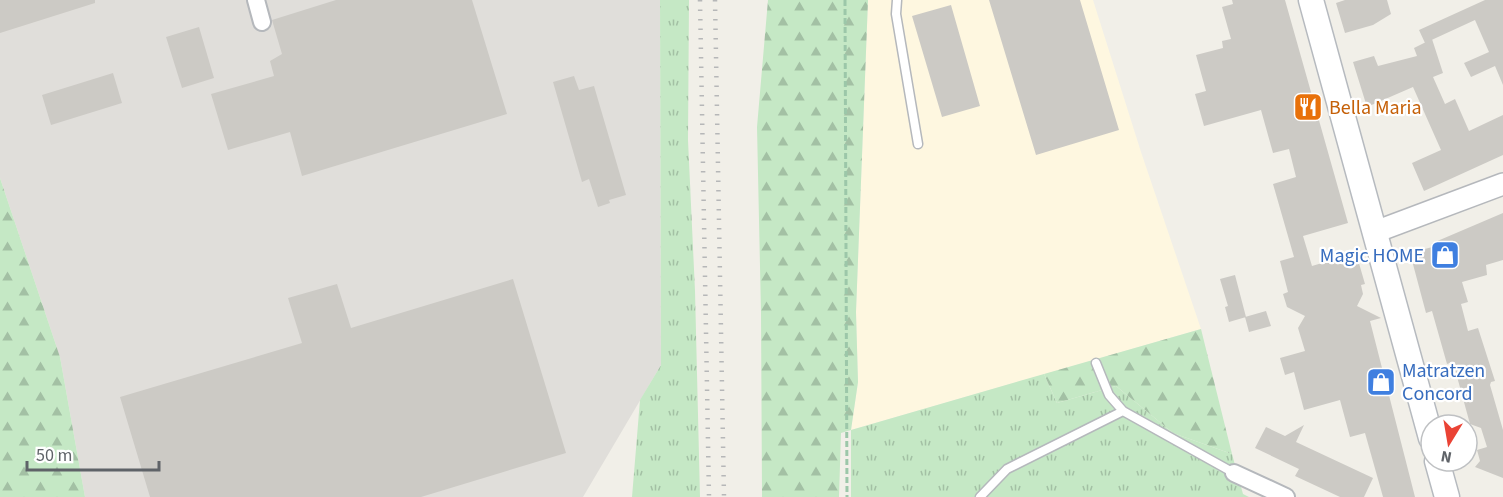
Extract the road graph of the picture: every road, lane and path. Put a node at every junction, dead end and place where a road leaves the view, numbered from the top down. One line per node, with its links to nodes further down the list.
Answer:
1 (256, 0): 5 (street)
2 (845, 0): 14 (path)
3 (897, 0): 6 (lane)
4 (1311, 0): 8 (main road)
5 (262, 22)
6 (918, 144)
7 (1503, 184): 8 (street)
8 (1375, 232): 11 (main road)
9 (1096, 363): 10 (lane)
10 (1123, 411): 12 (lane); 15 (lane)
11 (1424, 413)
12 (1234, 473): 16 (street)
13 (1440, 473): 17 (main road)
14 (847, 497)
15 (980, 497)
16 (1286, 497)
17 (1447, 497)

